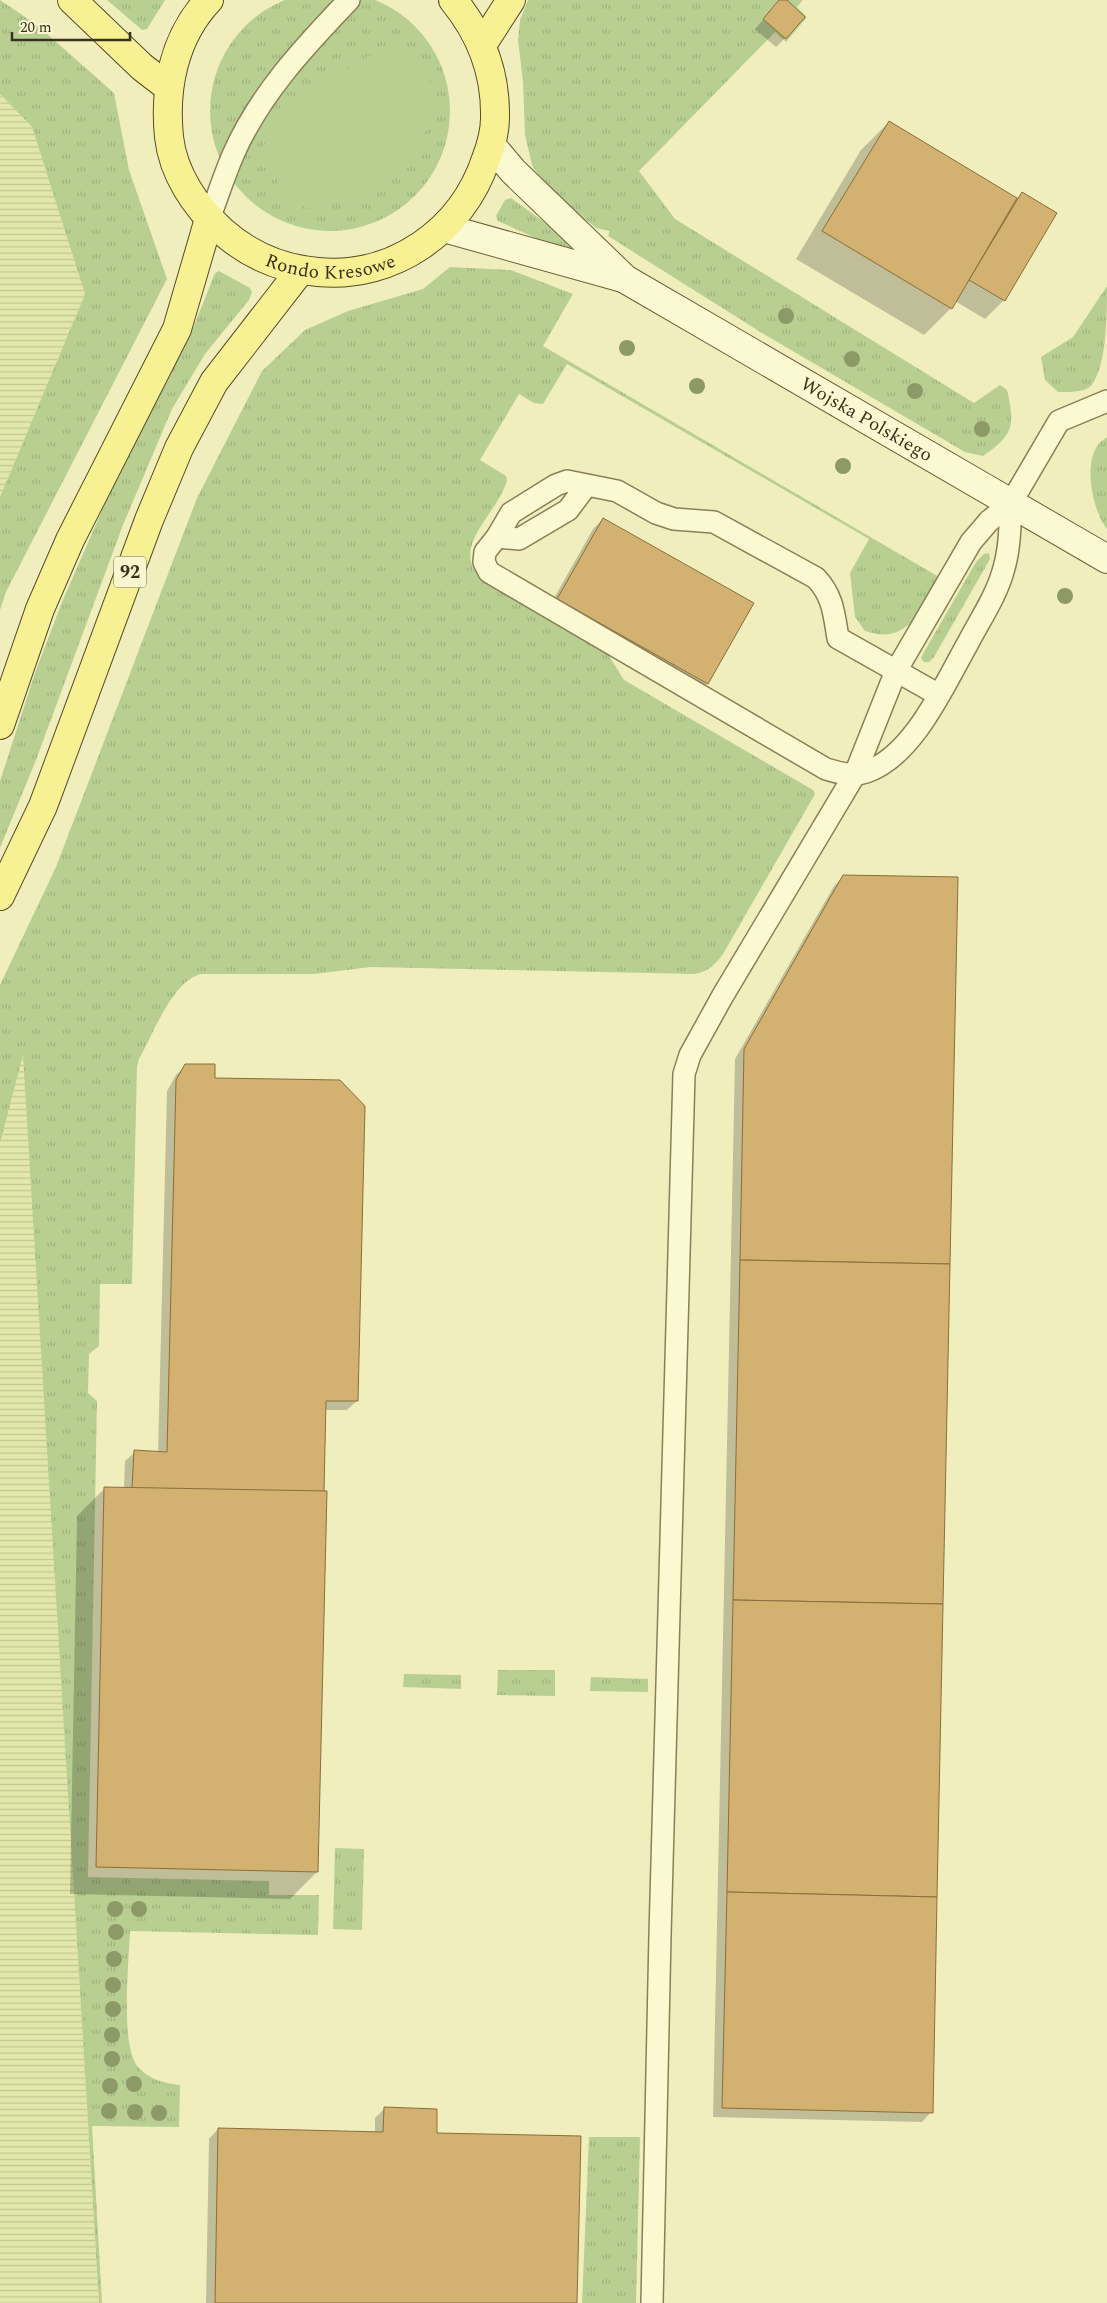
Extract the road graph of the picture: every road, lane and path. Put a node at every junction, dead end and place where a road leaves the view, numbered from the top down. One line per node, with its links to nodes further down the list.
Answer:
1 (72, 0): 7 (main road)
2 (209, 0): 7 (main road, Rondo Kresowe)
3 (349, 0): 9 (lane)
4 (452, 0): 6 (main road, Rondo Kresowe)
5 (511, 0): 6 (main road)
6 (482, 45): 8 (main road, Rondo Kresowe)
7 (168, 87): 9 (main road, Rondo Kresowe)
8 (491, 145): 10 (main road, Rondo Kresowe); 12 (street, Wojska Polskiego)
9 (209, 219): 11 (main road, Rondo Kresowe); 18 (main road)
10 (444, 228): 11 (main road, Rondo Kresowe); 12 (street, Wojska Polskiego)
11 (300, 271): 20 (main road, 92)
12 (625, 279): 14 (street, Wojska Polskiego)
13 (1105, 398): 14 (lane)
14 (1011, 503): 15 (street, Wojska Polskiego); 16 (lane); 17 (lane)
15 (1107, 559)
16 (896, 671): 17 (lane); 19 (lane); 19 (lane)
17 (938, 695): 19 (lane)
18 (0, 725)
19 (855, 774): 21 (lane)
20 (0, 896)
21 (652, 2303)

